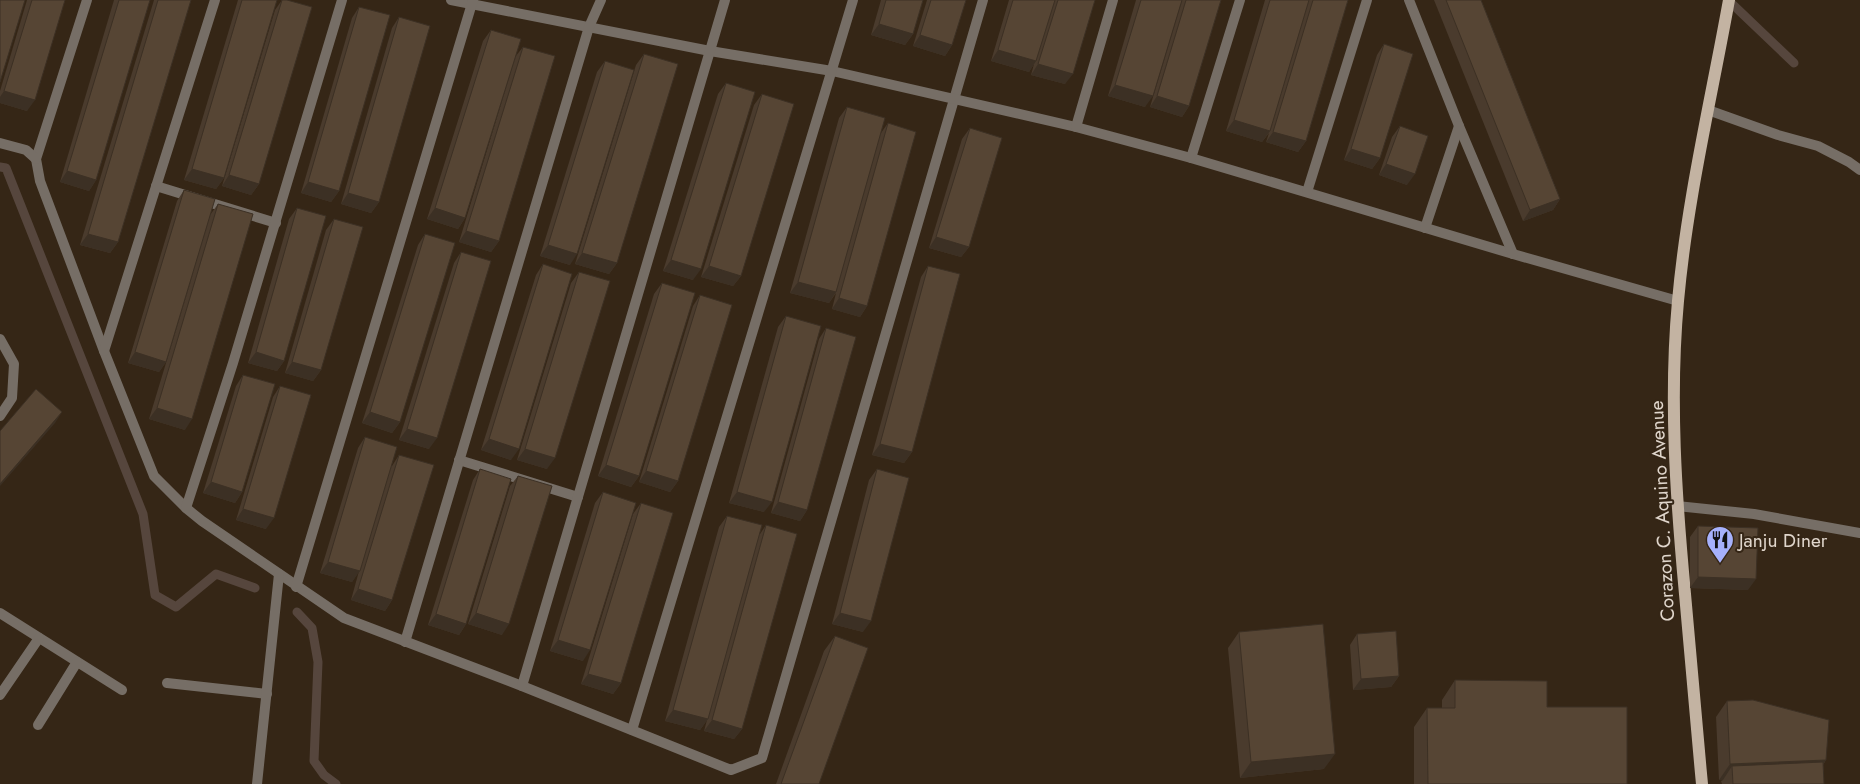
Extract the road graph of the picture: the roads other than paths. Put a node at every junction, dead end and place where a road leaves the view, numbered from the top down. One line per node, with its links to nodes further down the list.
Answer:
1 (87, 0): 24 (street)
2 (215, 0): 26 (street)
3 (342, 0): 28 (street)
4 (450, 0): 14 (street)
5 (601, 0): 15 (street)
6 (725, 0): 16 (street)
7 (853, 0): 17 (street)
8 (983, 0): 18 (street)
9 (1113, 0): 21 (street)
10 (1240, 0): 23 (street)
11 (1367, 0): 27 (street)
12 (1409, 0): 20 (street)
13 (1730, 0): 19 (main road, Corazon C. Aquino Avenue)
14 (472, 2): 15 (street); 41 (street)
15 (589, 27): 16 (street); 35 (street)
16 (710, 51): 17 (street); 36 (street)
17 (832, 71): 18 (street); 52 (street)
18 (954, 98): 21 (street); 52 (street)
19 (1708, 110): 25 (street); 31 (main road, Corazon C. Aquino Avenue)
20 (1459, 126): 29 (street); 30 (street)
21 (1076, 127): 23 (street)
22 (0, 143): 24 (street)
23 (1191, 158): 27 (street)
24 (36, 159): 33 (street)
25 (1860, 170)
26 (156, 186): 28 (street); 33 (street)
27 (1307, 192): 29 (street)
28 (276, 223): 38 (street)
29 (1425, 228): 30 (street)
30 (1513, 254): 31 (street)
31 (1678, 301): 37 (main road, Corazon C. Aquino Avenue)
32 (0, 340): 34 (street)
33 (104, 351): 38 (street)
34 (0, 416)
35 (459, 460): 36 (street); 44 (street)
36 (578, 497): 47 (street)
37 (1677, 506): 39 (street); 54 (main road, Corazon C. Aquino Avenue)
38 (186, 508): 40 (street)
39 (1860, 533)
40 (279, 574): 41 (street); 49 (street)
41 (296, 587): 44 (street)
42 (0, 613): 43 (street)
43 (39, 638): 45 (street); 50 (street)
44 (405, 642): 47 (street)
45 (78, 662): 48 (street); 51 (street)
46 (167, 684): 49 (street)
47 (522, 686): 52 (street)
48 (122, 690)
49 (267, 694): 53 (street)
50 (0, 695)
51 (38, 725)
52 (632, 730)
53 (258, 784)
54 (1702, 784)

